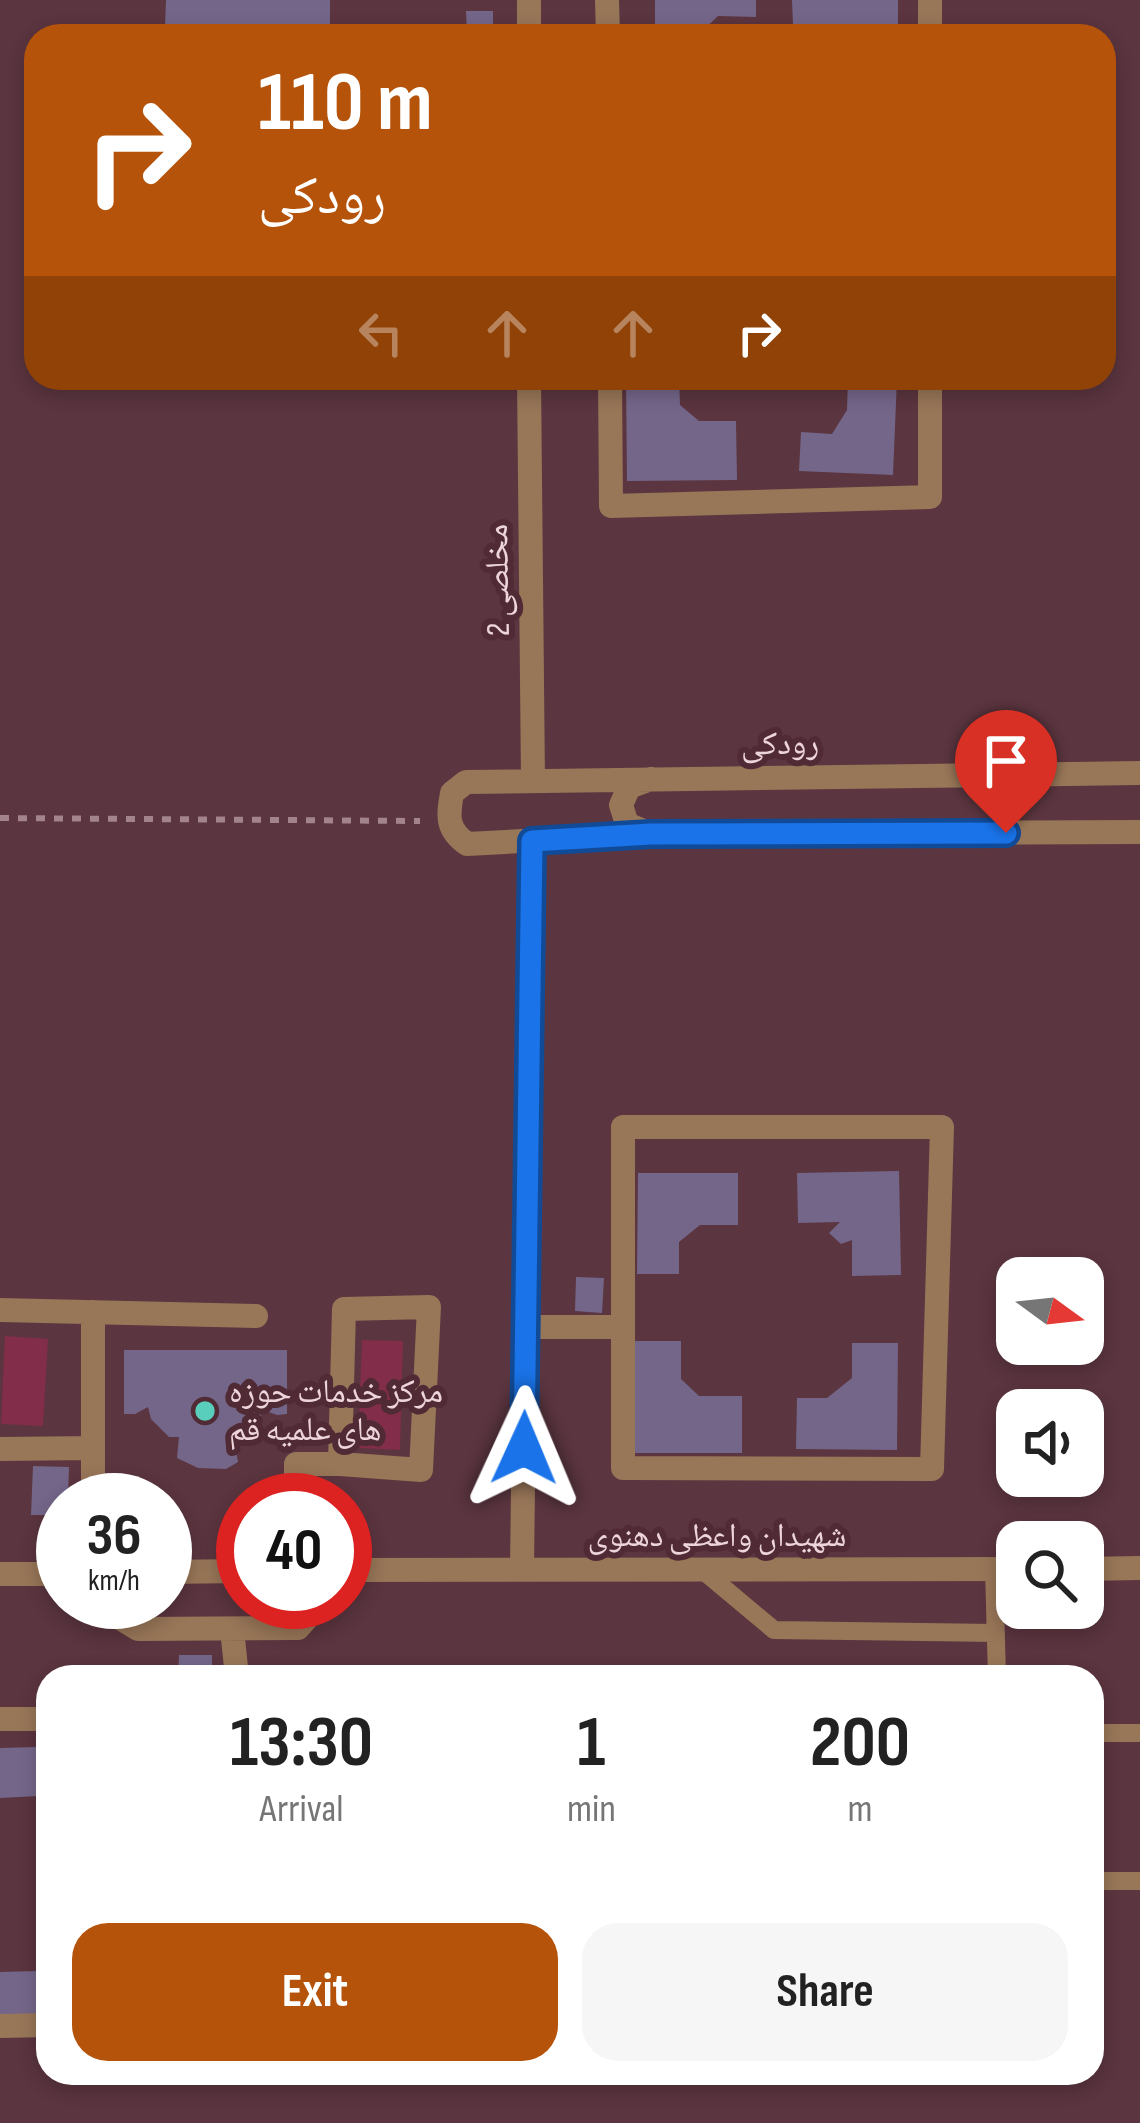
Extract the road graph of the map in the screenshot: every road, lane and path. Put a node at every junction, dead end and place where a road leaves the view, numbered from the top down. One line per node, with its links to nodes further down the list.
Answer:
1 (529, 390): 6 (street, مخلصی 2)
2 (610, 390): 3 (street)
3 (930, 390)
4 (1140, 773): 5 (street, رودکی)
5 (653, 778): 6 (street, رودکی); 10 (street)
6 (533, 781): 8 (street, رودکی)
7 (0, 818): 8 (path)
8 (448, 821): 11 (street)
9 (1140, 832): 10 (street)
10 (651, 834): 11 (street)
11 (532, 841): 15 (street)
12 (0, 1310): 13 (street)
13 (93, 1312): 14 (street); 17 (street)
14 (256, 1316)
15 (525, 1327): 16 (street); 22 (street)
16 (623, 1327): 16 (street)
17 (92, 1448): 18 (street); 20 (street)
18 (0, 1449)
19 (340, 1464): 19 (street); 21 (street)
20 (92, 1473)
21 (296, 1473)
22 (522, 1568): 23 (street, شهیدان واعظی دهنوی); 27 (street, شهیدان واعظی دهنوی)
23 (700, 1568): 25 (street, شهیدان واعظی دهنوی); 32 (lane)
24 (1140, 1568): 26 (street)
25 (996, 1569)
26 (1104, 1569)
27 (372, 1571)
28 (0, 1574): 29 (street)
29 (36, 1576)
30 (996, 1627): 32 (lane)
31 (232, 1629): 33 (street)
32 (995, 1633): 34 (lane)
33 (235, 1665)
34 (996, 1665)
35 (0, 1719): 36 (street)
36 (36, 1719)
37 (1104, 1733): 38 (lane)
38 (1140, 1733)
39 (1104, 1881): 40 (lane)
40 (1140, 1881)
41 (36, 2025): 42 (street)
42 (0, 2026)

